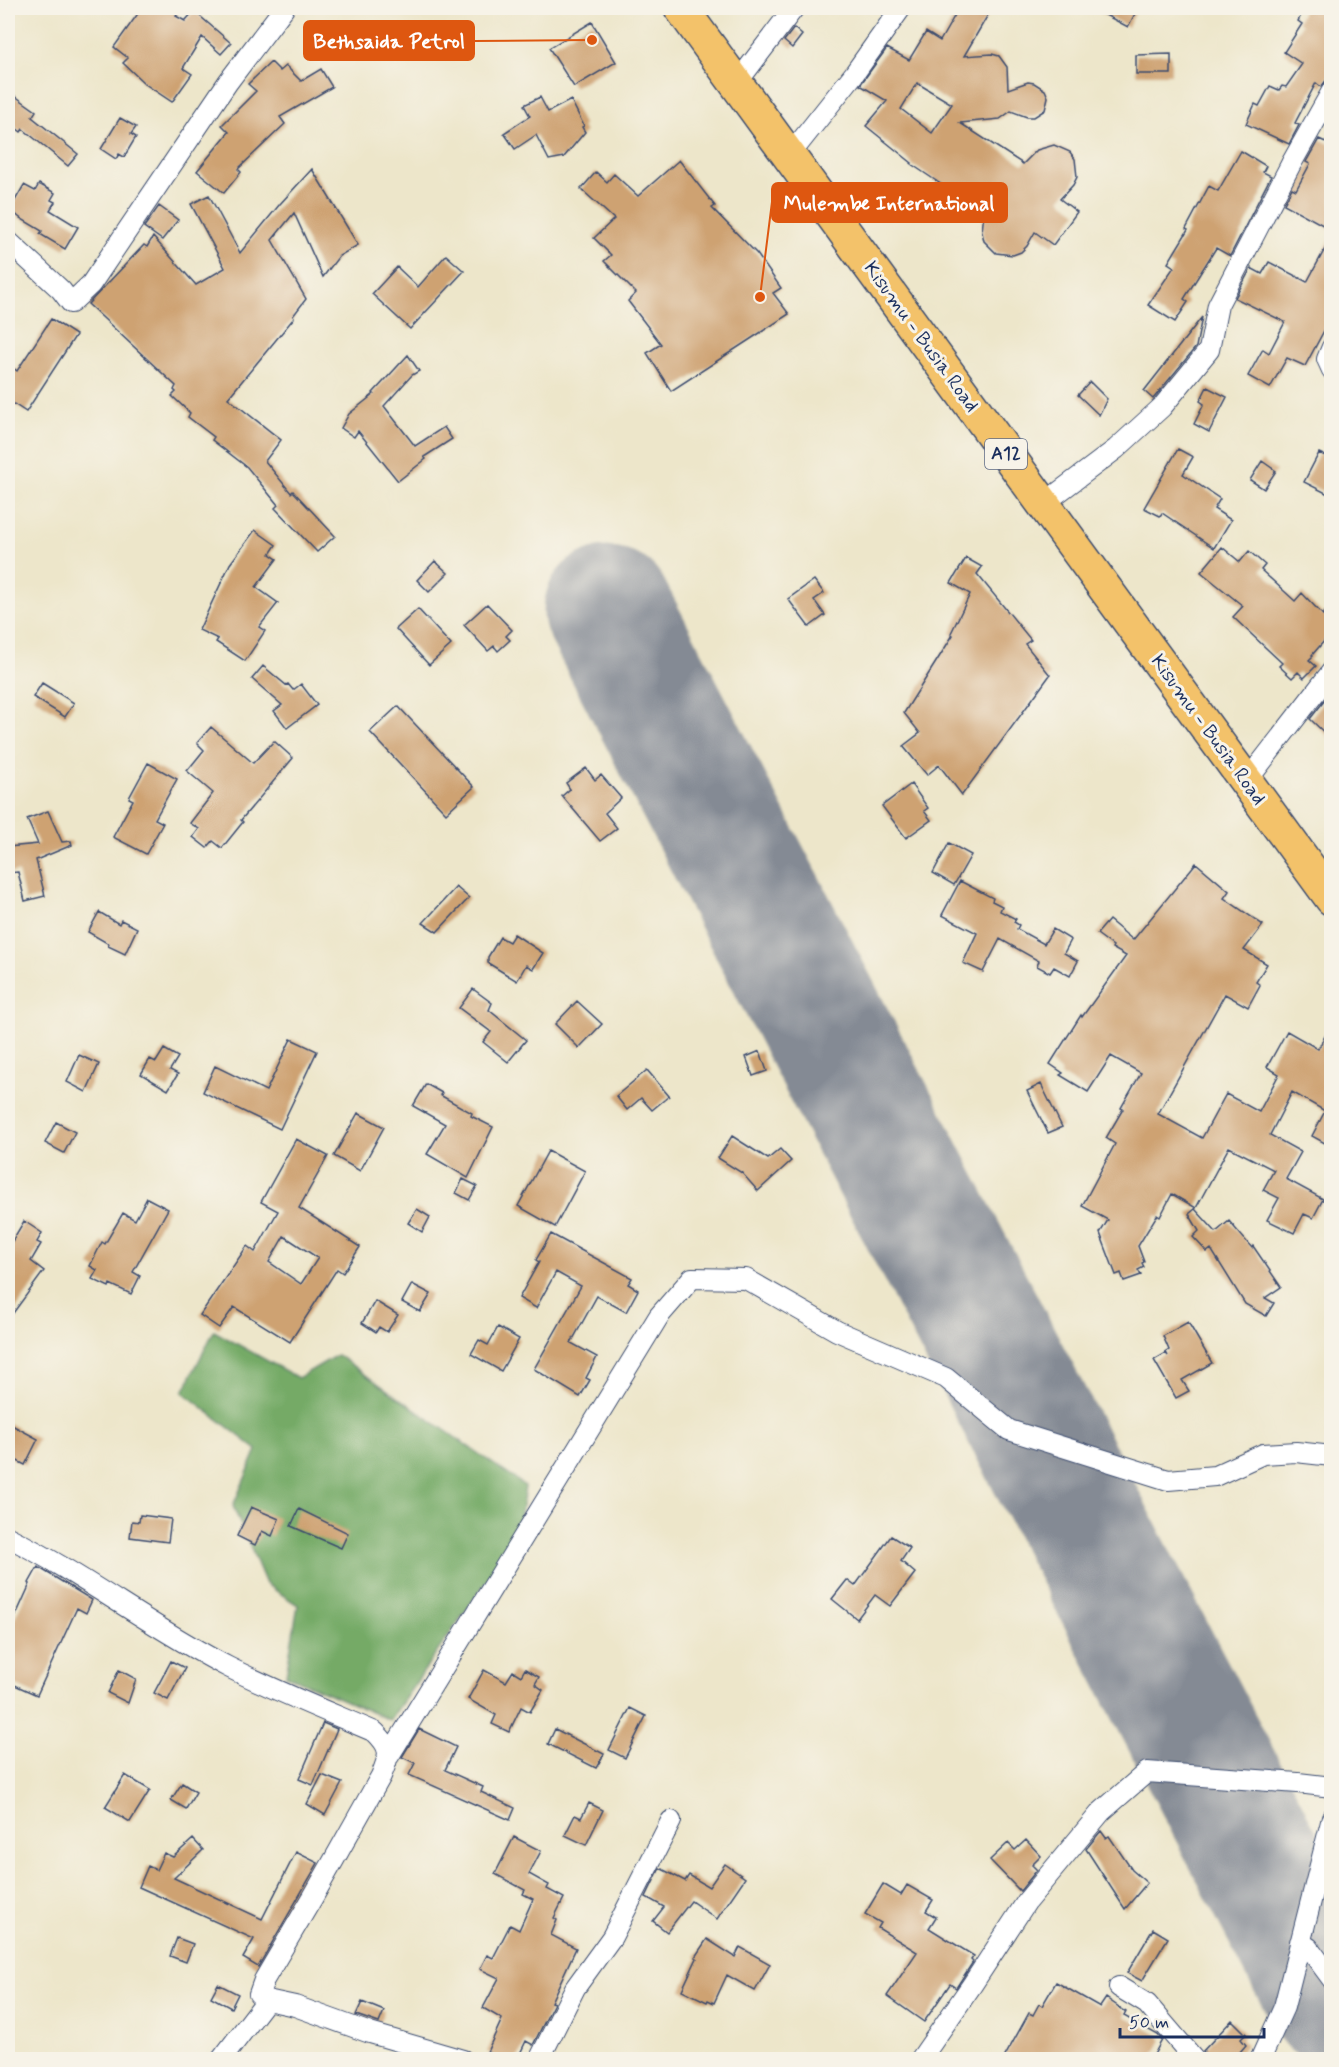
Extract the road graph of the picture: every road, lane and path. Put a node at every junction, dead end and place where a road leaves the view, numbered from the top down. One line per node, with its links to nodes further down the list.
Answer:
1 (284, 8): 8 (street)
2 (681, 8): 5 (highway, Kisumu - Busia Road / A12)
3 (794, 8): 5 (street)
4 (902, 8): 7 (street)
5 (736, 84): 7 (highway, Kisumu - Busia Road / A12)
6 (1332, 92): 11 (street)
7 (789, 156): 11 (highway, Kisumu - Busia Road / A12)
8 (8, 241)
9 (1332, 347): 10 (street)
10 (1332, 370)
11 (1043, 504): 13 (highway, Kisumu - Busia Road / A12)
12 (1332, 671): 13 (street)
13 (1246, 782): 14 (highway, Kisumu - Busia Road / A12)
14 (1332, 900)
15 (1332, 1456): 17 (street)
16 (8, 1537): 17 (street)
17 (389, 1756): 24 (street)
18 (1332, 1787): 28 (street)
19 (1332, 1818): 21 (street)
20 (671, 1821): 27 (street)
21 (1300, 1942): 22 (street); 30 (street)
22 (1332, 1979)
23 (1119, 1987): 29 (street)
24 (267, 2000): 25 (street); 26 (street)
25 (221, 2060)
26 (463, 2060)
27 (539, 2060)
28 (920, 2060)
29 (1195, 2060)
30 (1260, 2060)

